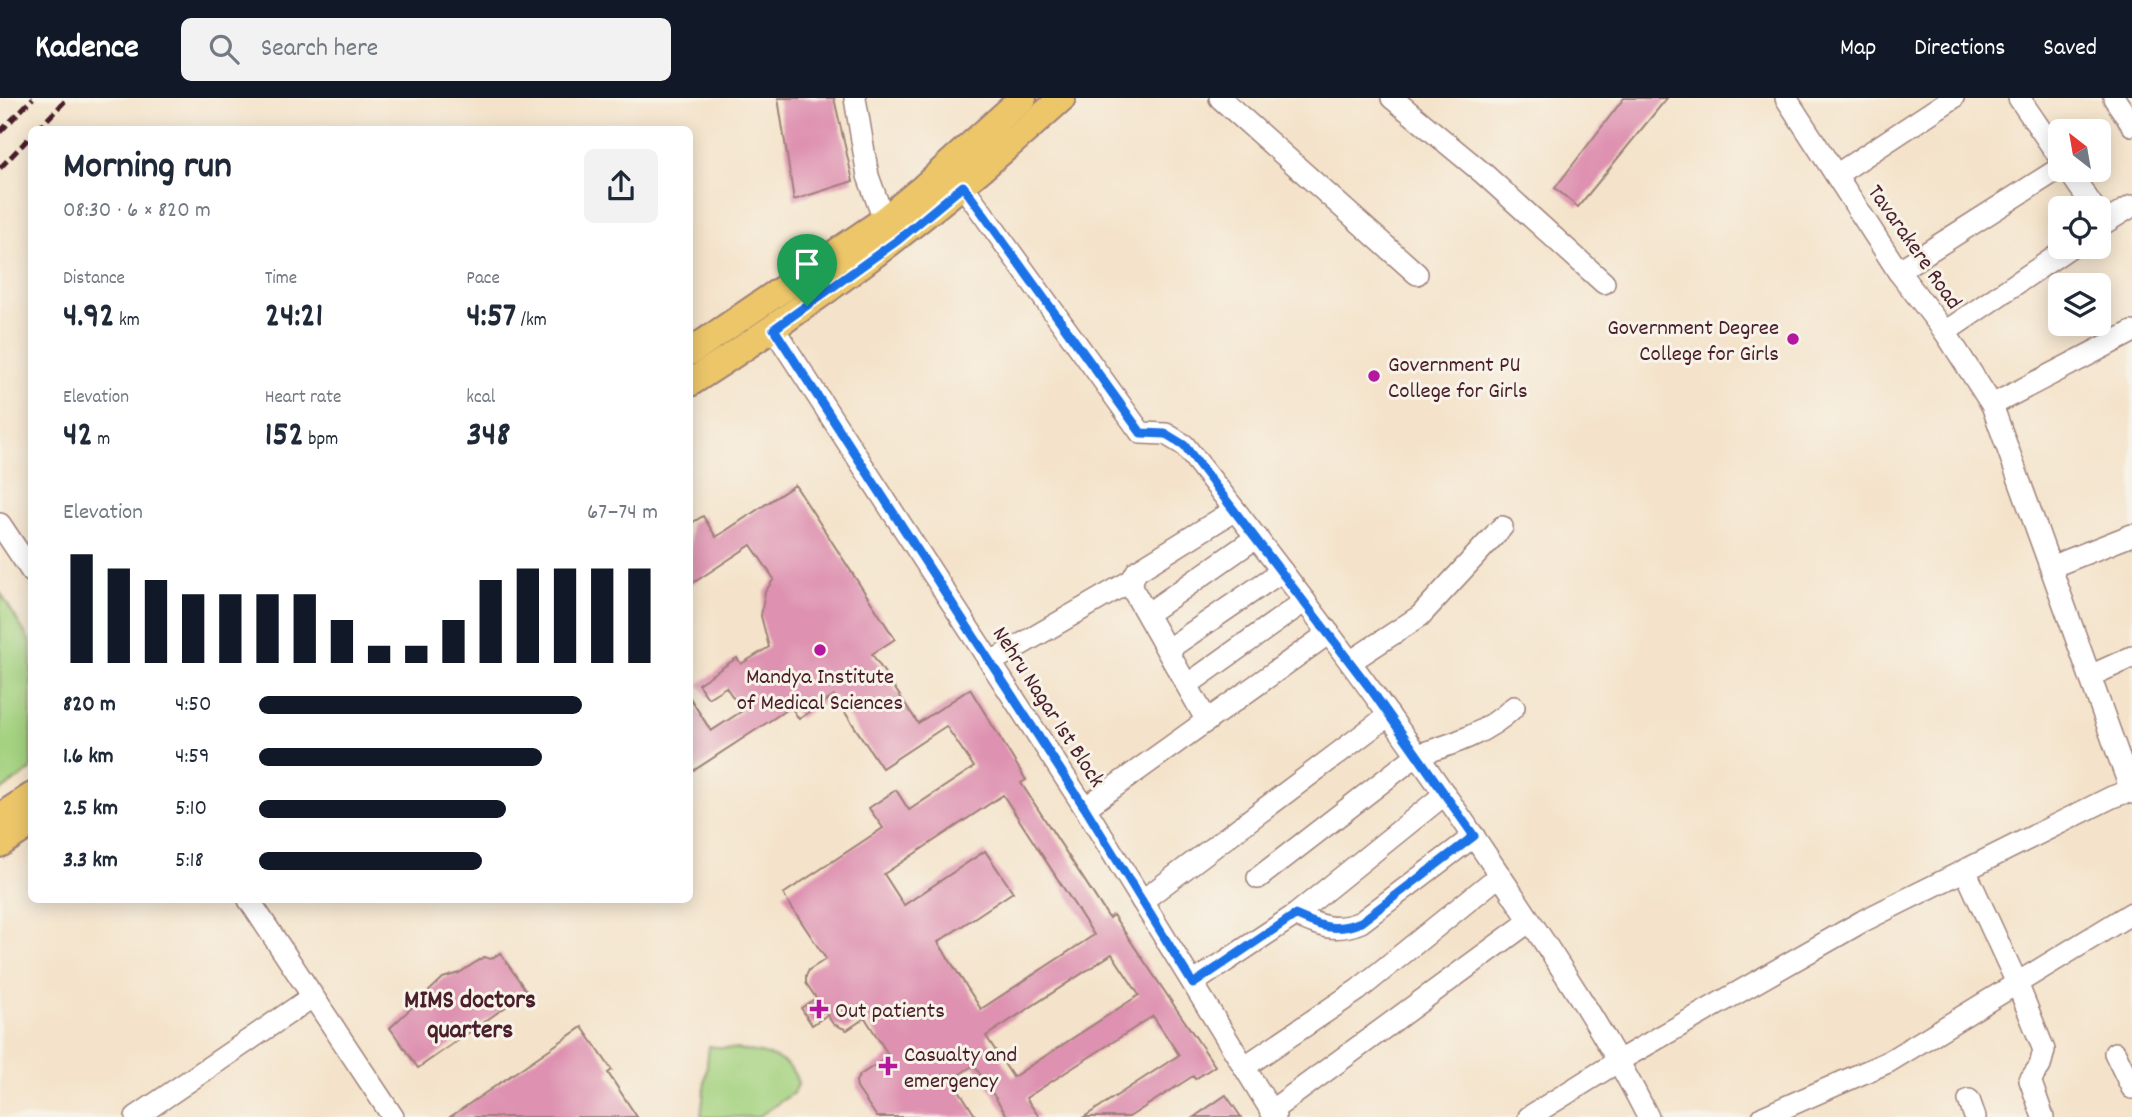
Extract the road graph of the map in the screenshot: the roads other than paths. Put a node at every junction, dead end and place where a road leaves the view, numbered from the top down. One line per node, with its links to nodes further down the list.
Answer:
1 (855, 98): 17 (street)
2 (1023, 98): 17 (main road)
3 (1062, 98): 14 (main road)
4 (1220, 98): 20 (street)
5 (1392, 98): 21 (street)
6 (1786, 98): 12 (street, Tavarakere Road)
7 (1953, 98): 12 (street)
8 (2020, 98): 11 (street)
9 (2113, 98): 10 (street)
10 (2132, 125)
11 (2048, 140)
12 (1836, 175): 19 (street, Tavarakere Road)
13 (2048, 176): 19 (street)
14 (963, 186): 22 (main road); 28 (street)
15 (2132, 206): 16 (street)
16 (2111, 214)
17 (884, 220): 25 (main road)
18 (2052, 259): 23 (street, Tavarakere Road)
19 (1898, 271): 23 (street, Tavarakere Road)
20 (1417, 274)
21 (1604, 284)
22 (774, 329): 26 (main road); 42 (street, Nehru Nagar 1st Block)
23 (1945, 332): 27 (street)
24 (2132, 332): 27 (street)
25 (693, 350)
26 (693, 381)
27 (1992, 405): 34 (street)
28 (1235, 510): 32 (street); 36 (street)
29 (0, 524): 33 (street)
30 (1502, 527): 43 (street)
31 (2132, 535): 34 (street)
32 (1256, 537): 35 (street); 38 (street)
33 (28, 566)
34 (2051, 567): 44 (street)
35 (1282, 571): 37 (street); 40 (street)
36 (1132, 580): 38 (street); 42 (street)
37 (1305, 601): 39 (street); 45 (street)
38 (1147, 614): 40 (street)
39 (1329, 634): 43 (street); 48 (street)
40 (1167, 650): 45 (street)
41 (2132, 657): 44 (street)
42 (990, 662): 53 (street, Nehru Nagar 1st Block)
43 (1350, 662): 47 (street)
44 (2090, 676): 50 (street)
45 (1186, 685): 48 (street)
46 (1514, 707): 49 (street)
47 (1389, 715): 49 (street); 61 (street)
48 (1207, 720): 53 (street)
49 (1417, 755): 51 (street); 60 (street)
50 (2132, 791): 58 (street)
51 (1444, 794): 56 (street); 64 (street)
52 (28, 799): 54 (main road)
53 (1085, 808): 61 (street, Nehru Nagar 1st Block)
54 (0, 817)
55 (28, 826): 57 (main road)
56 (1474, 836): 59 (street); 64 (street)
57 (0, 844)
58 (1965, 870): 66 (street); 70 (street)
59 (1500, 875): 65 (street); 71 (street)
60 (1258, 878)
61 (1142, 901): 67 (street, Nehru Nagar 1st Block)
62 (251, 903): 68 (street)
63 (2132, 913): 66 (street)
64 (1295, 915): 67 (street)
65 (1530, 921): 70 (street); 73 (street)
66 (2017, 983): 78 (street); 79 (street)
67 (1193, 984): 71 (street, Nehru Nagar 1st Block)
68 (312, 997): 74 (street); 75 (street)
69 (2115, 1052): 72 (street)
70 (1620, 1060): 76 (street); 77 (street)
71 (1244, 1067): 73 (street, Nehru Nagar 1st Block)
72 (2132, 1088)
73 (1273, 1114)
74 (136, 1117)
75 (393, 1117)
76 (1529, 1117)
77 (1647, 1117)
78 (1763, 1117)
79 (2043, 1117)

